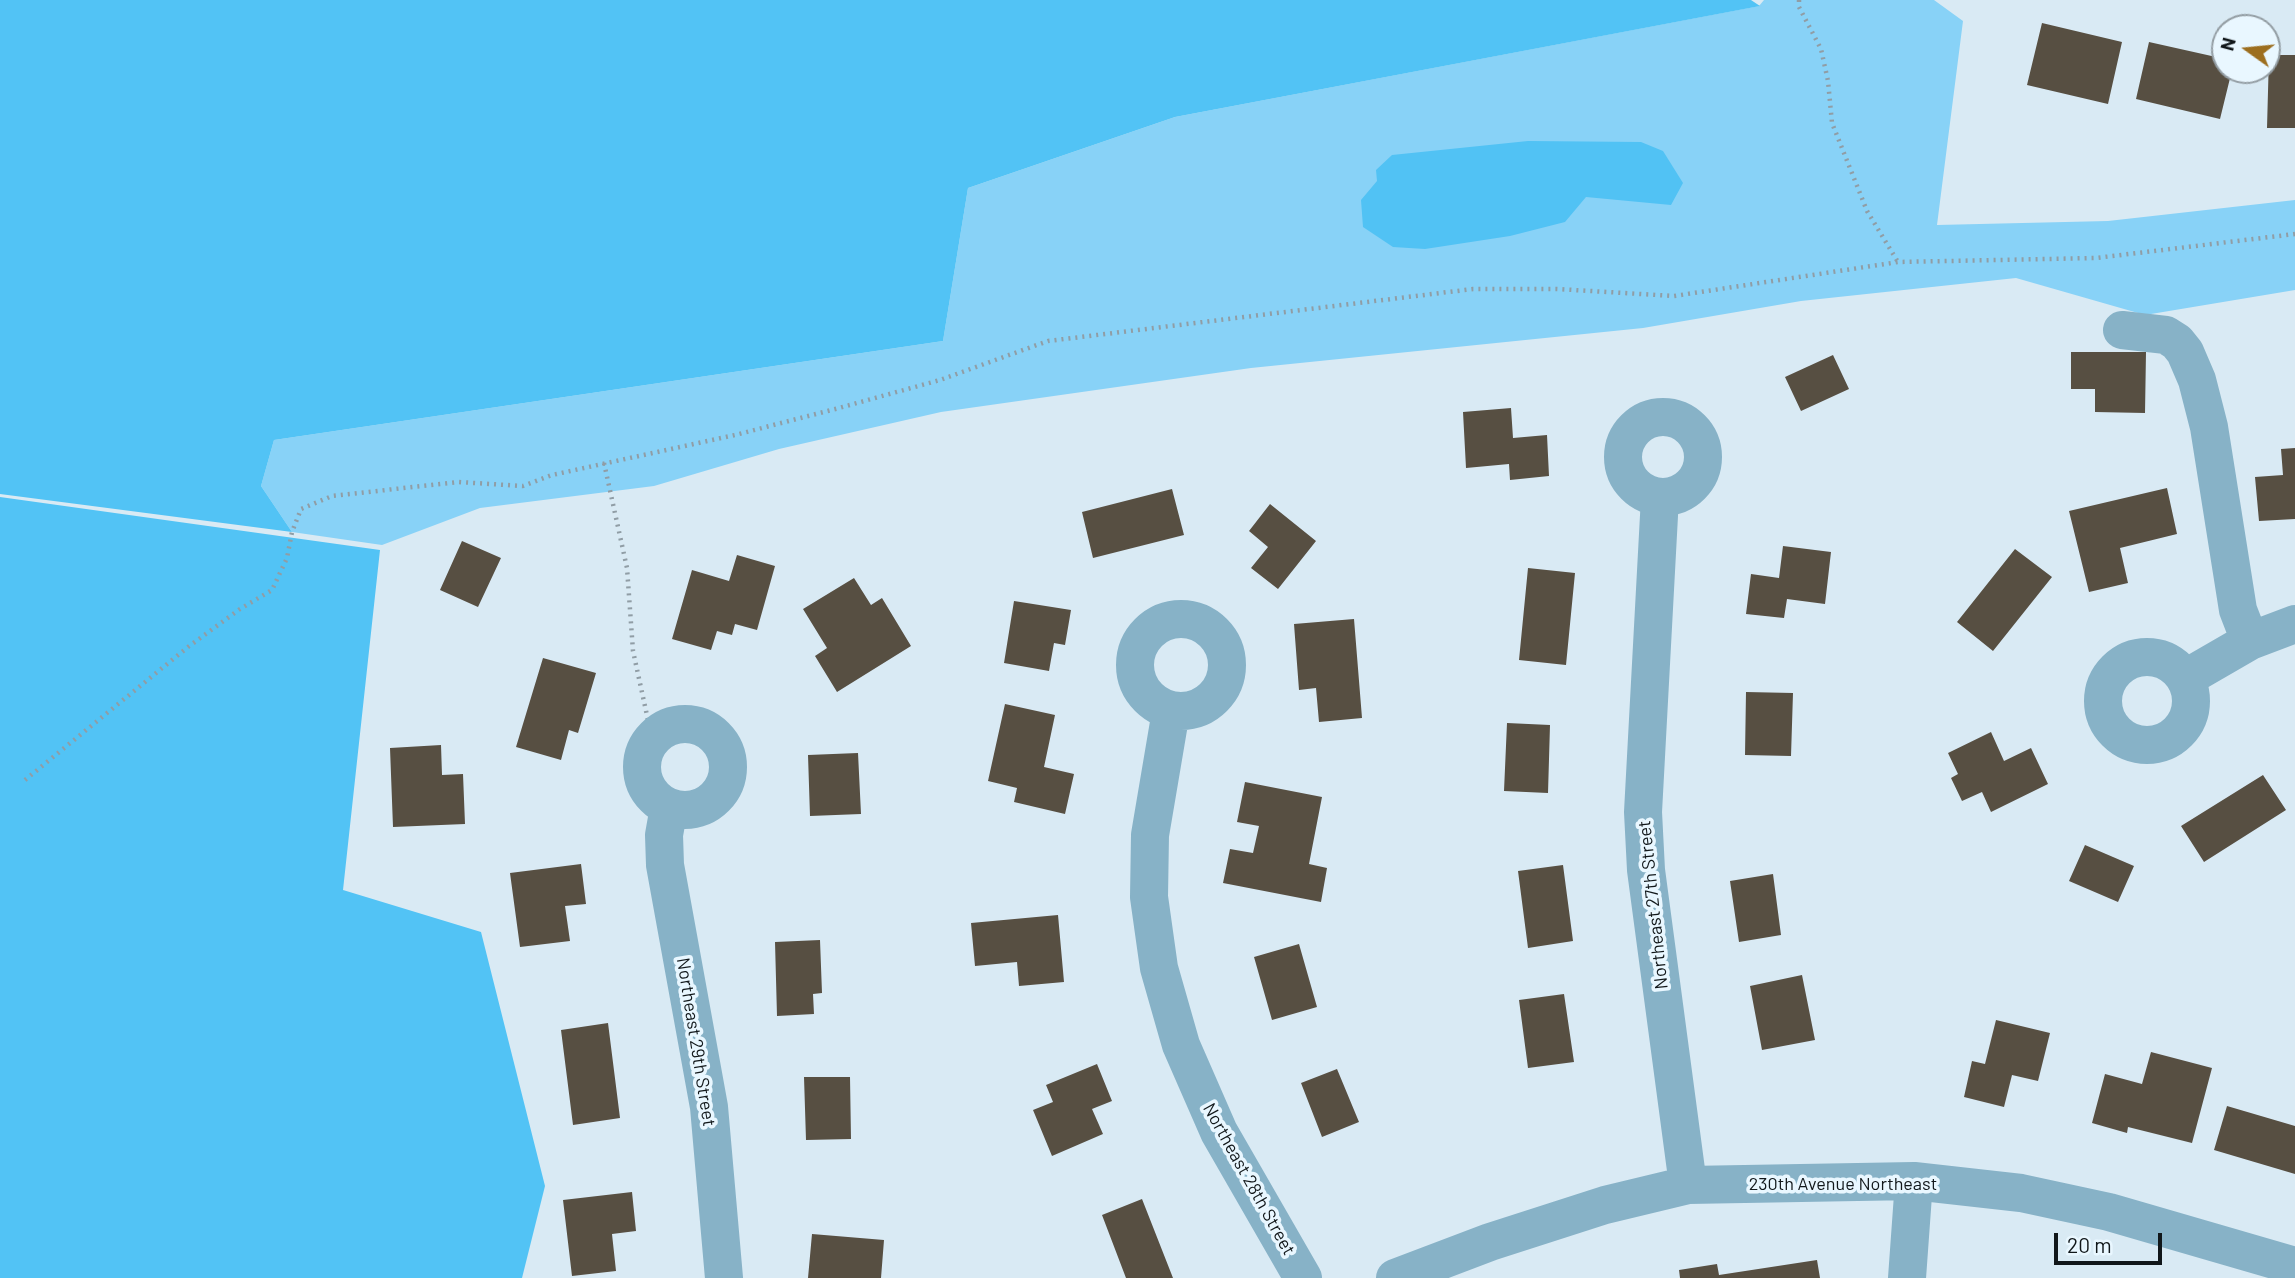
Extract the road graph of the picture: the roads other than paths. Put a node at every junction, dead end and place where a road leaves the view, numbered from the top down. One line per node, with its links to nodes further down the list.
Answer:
1 (2122, 330): 4 (street)
2 (1660, 497): 9 (street, Northeast 27th Street)
3 (2295, 624): 4 (street)
4 (2250, 641): 5 (street)
5 (2186, 678)
6 (1171, 711): 12 (street, Northeast 28th Street)
7 (668, 807): 7 (street); 11 (street, Northeast 29th Street)
8 (1914, 1181): 9 (street, 230th Avenue Northeast); 10 (street, 230th Avenue Northeast); 14 (street)
9 (1688, 1185): 13 (street, 230th Avenue Northeast)
10 (2295, 1266)
11 (724, 1278)
12 (1303, 1278)
13 (1395, 1278)
14 (1907, 1278)

